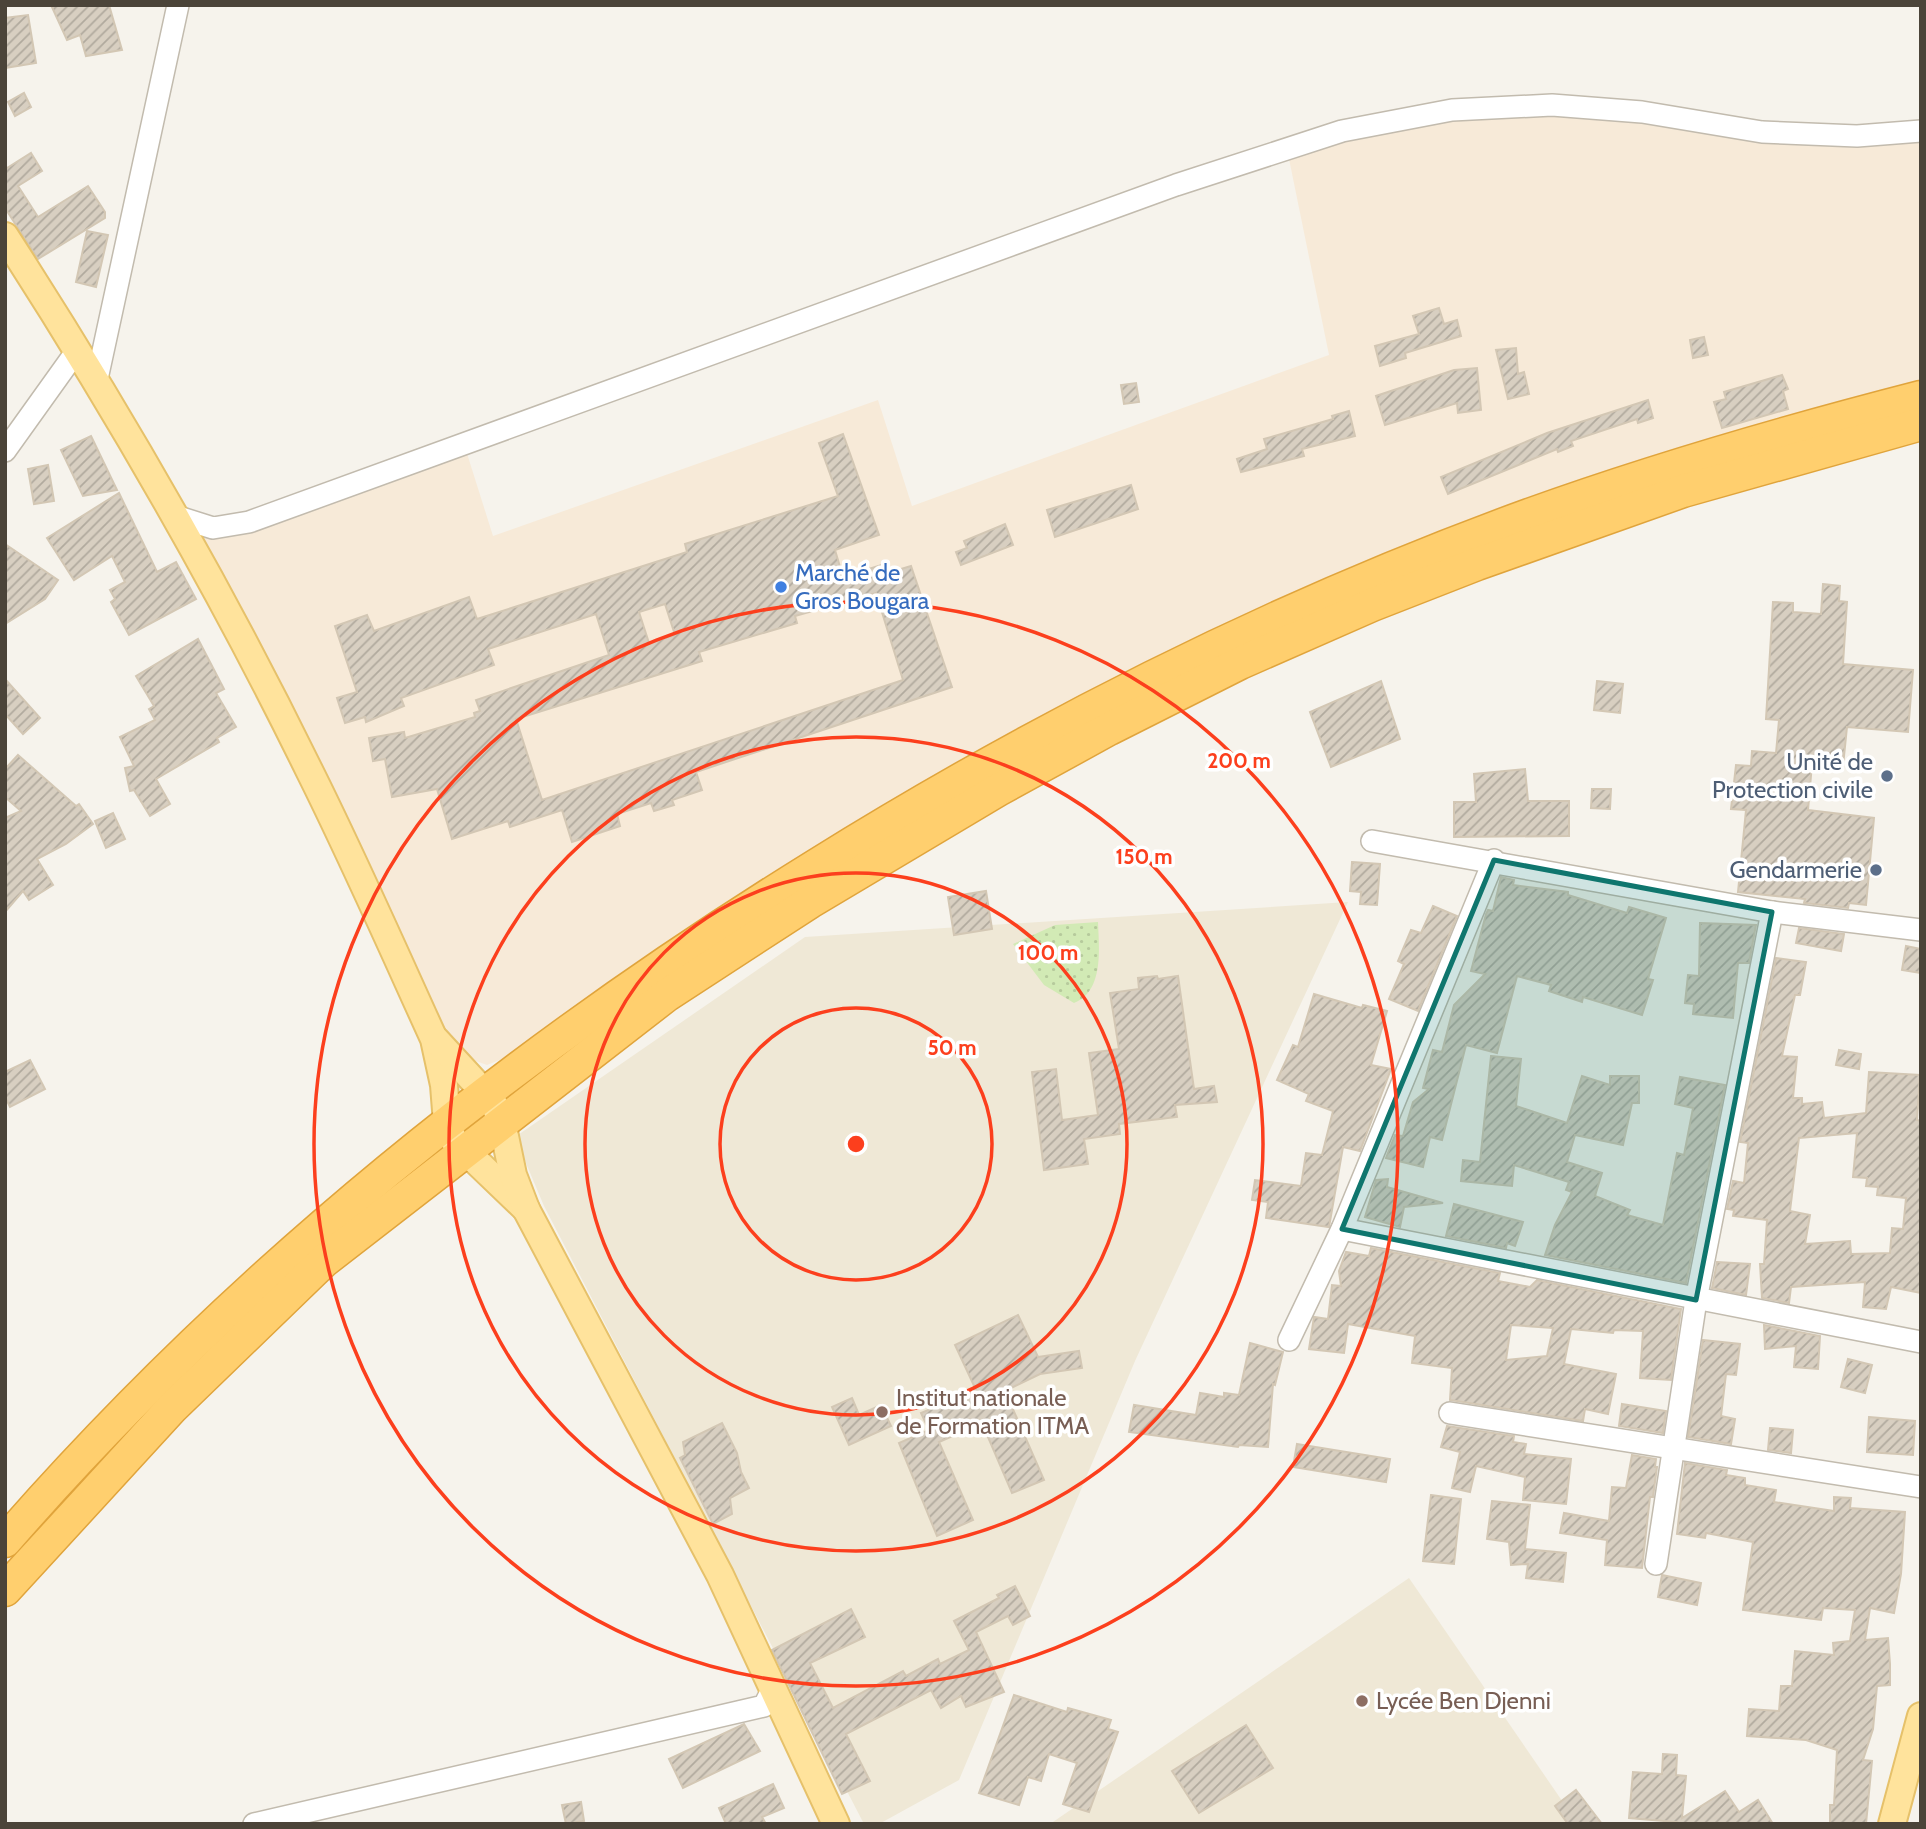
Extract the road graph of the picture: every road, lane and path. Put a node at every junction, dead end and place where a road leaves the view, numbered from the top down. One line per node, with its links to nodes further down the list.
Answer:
1 (178, 5): 5 (street)
2 (1921, 131): 9 (street)
3 (5, 236): 4 (main road)
4 (78, 349): 5 (main road); 8 (street)
5 (97, 379): 9 (main road)
6 (1921, 397): 15 (highway)
7 (1921, 424): 16 (highway)
8 (5, 451)
9 (173, 515): 14 (main road)
10 (1372, 841): 11 (street)
11 (1494, 860): 12 (street); 20 (street)
12 (1772, 912): 13 (street); 21 (street)
13 (1921, 930)
14 (434, 1039): 15 (main road); 17 (main road)
15 (487, 1093): 16 (main road); 17 (highway)
16 (502, 1122): 18 (highway); 19 (main road)
17 (447, 1123): 18 (main road); 27 (highway)
18 (466, 1151): 19 (main road); 29 (highway)
19 (526, 1209): 30 (main road)
20 (1342, 1228): 21 (street); 22 (street)
21 (1696, 1300): 23 (street); 25 (street)
22 (1289, 1340)
23 (1921, 1342)
24 (1450, 1413): 25 (street)
25 (1674, 1448): 26 (street); 28 (street)
26 (1921, 1487)
27 (5, 1541)
28 (1656, 1564)
29 (5, 1590)
30 (773, 1688): 32 (street); 34 (main road)
31 (1921, 1716): 35 (main road)
32 (343, 1813): 33 (street)
33 (254, 1824)
34 (836, 1824)
35 (1892, 1824)

